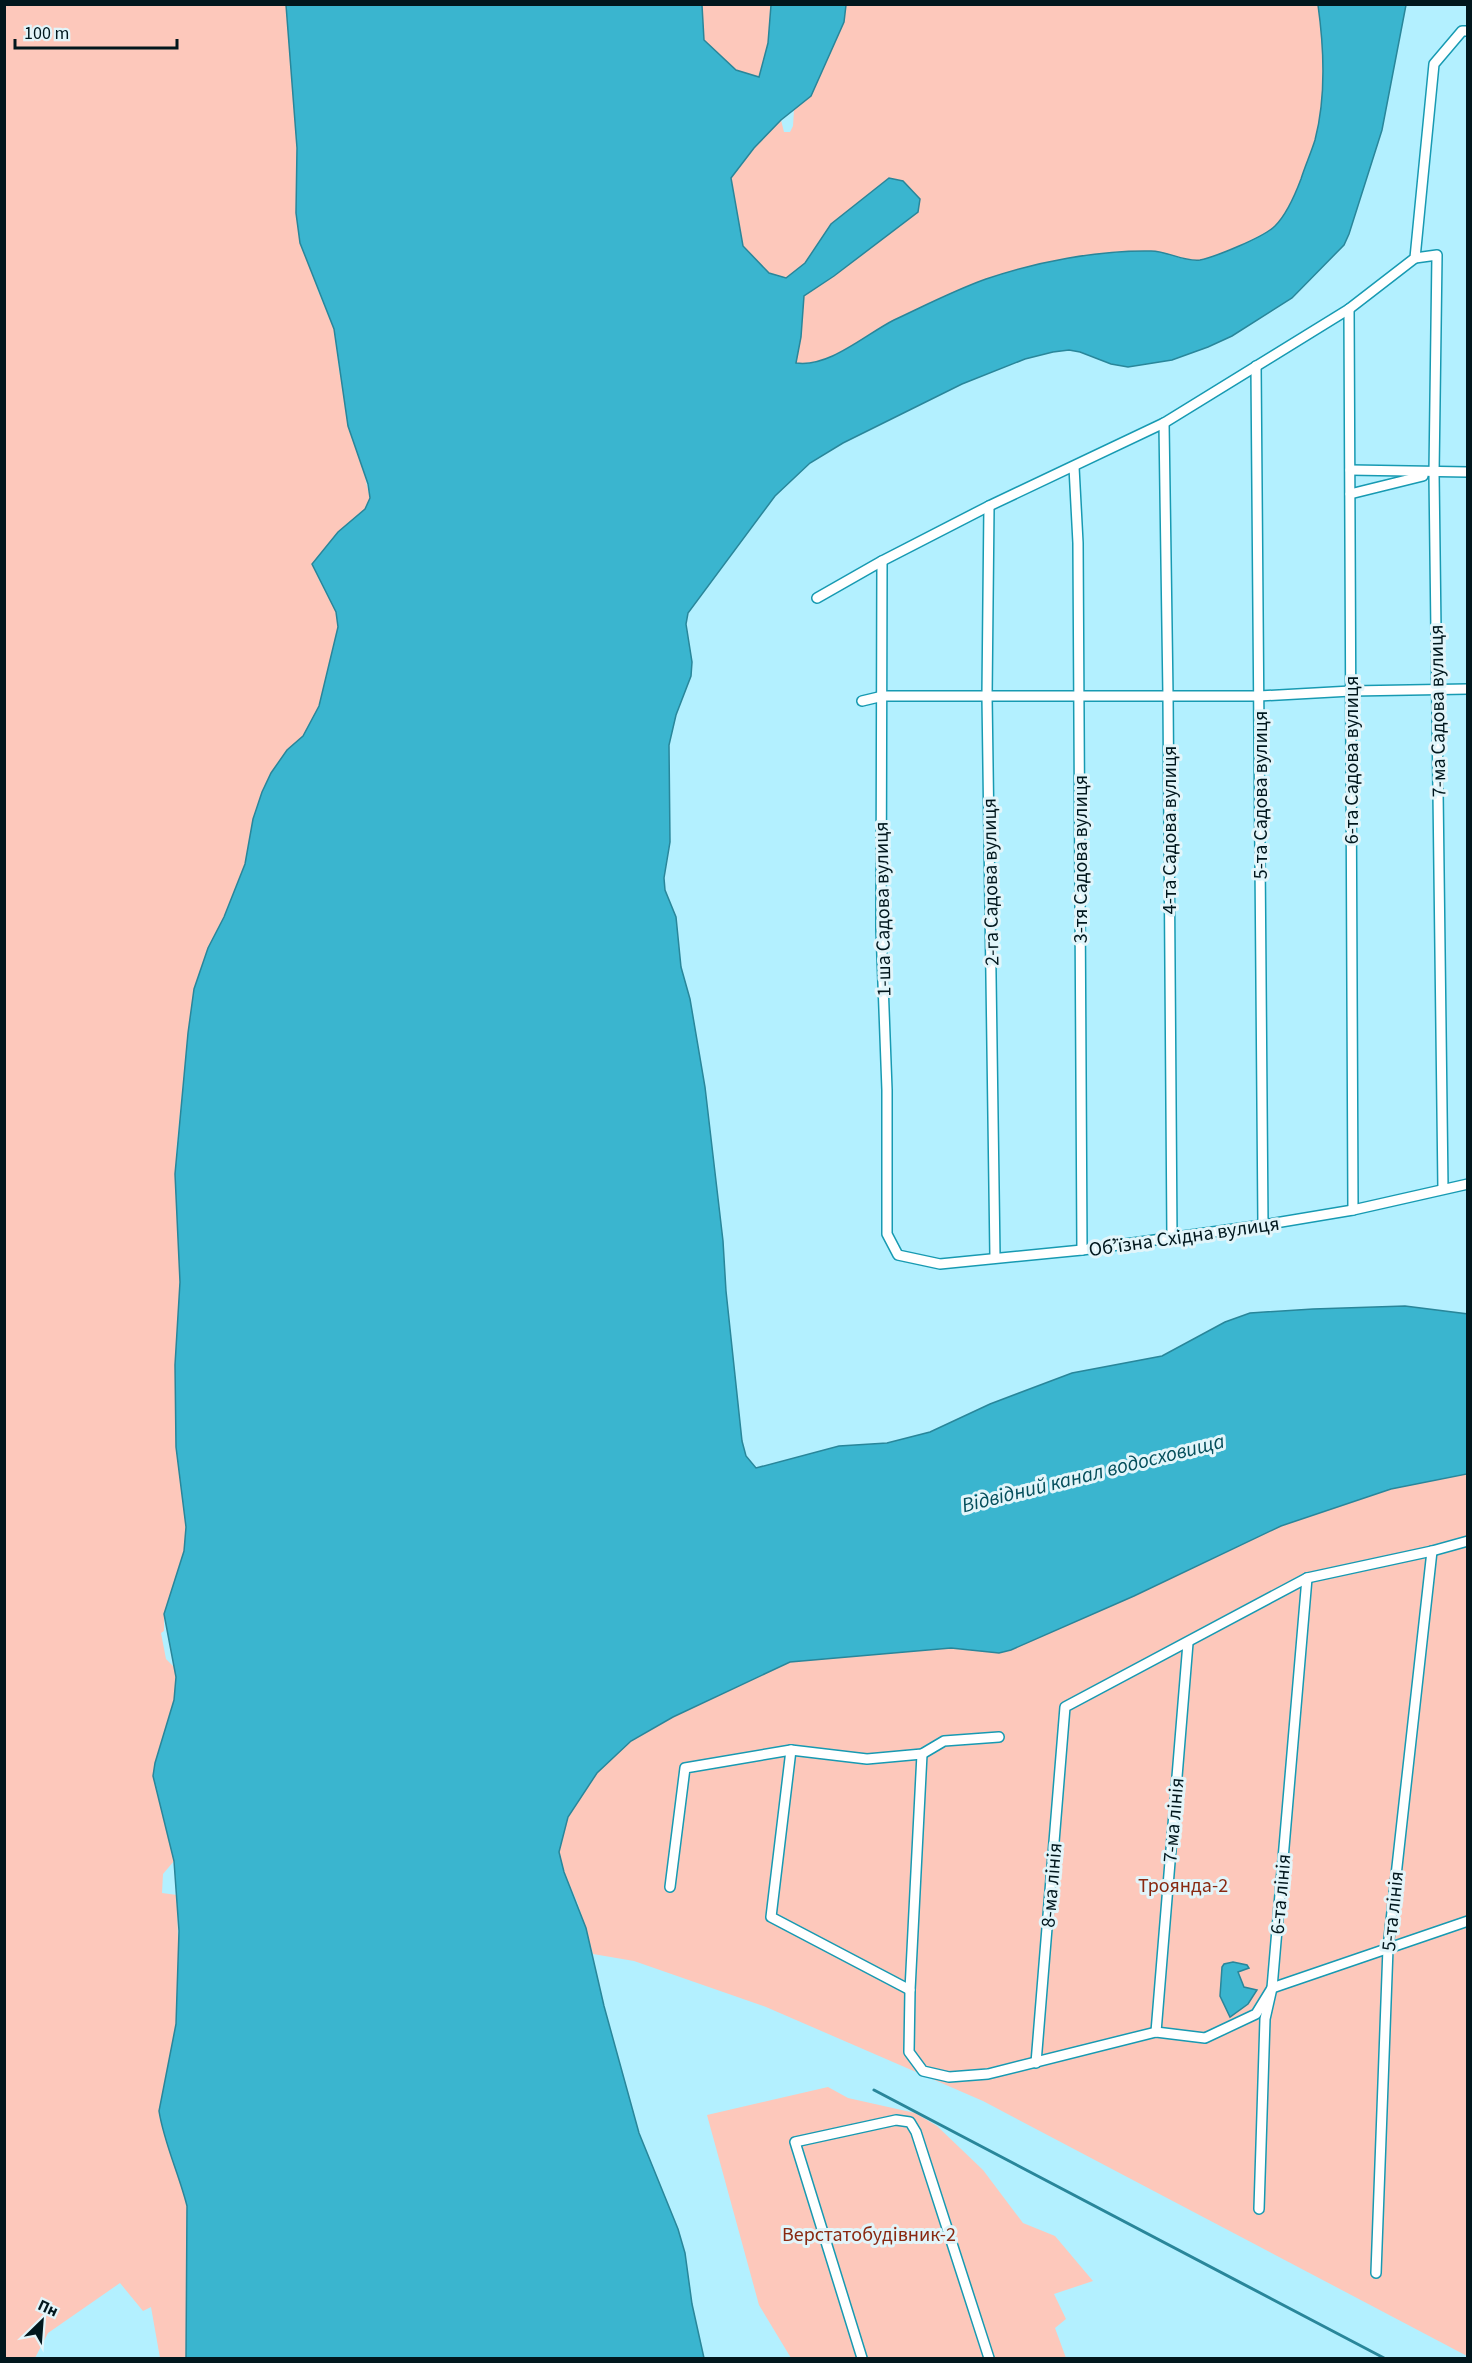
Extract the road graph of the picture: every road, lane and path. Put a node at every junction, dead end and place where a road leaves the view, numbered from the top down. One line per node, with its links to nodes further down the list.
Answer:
1 (1467, 32): 2 (street)
2 (1414, 258): 3 (street); 9 (street, 7-ма Садова вулиця)
3 (1349, 309): 4 (street); 7 (street, 6-та Садова вулиця)
4 (1256, 366): 5 (street); 21 (street, 5-та Садова вулиця)
5 (1164, 423): 6 (street); 20 (street, 4-та Садова вулиця)
6 (1074, 467): 11 (street); 17 (street, 3-тя Садова вулиця)
7 (1350, 470): 9 (street); 10 (street, 6-та Садова вулиця)
8 (1467, 472): 9 (street)
9 (1434, 473): 10 (street); 14 (street, 7-ма Садова вулиця)
10 (1350, 494): 16 (street, 6-та Садова вулиця)
11 (989, 506): 12 (street); 19 (street, 2-га Садова вулиця)
12 (882, 561): 13 (street); 18 (street, 1-ша Садова вулиця)
13 (817, 598)
14 (1437, 689): 15 (street); 16 (street); 24 (street, 7-ма Садова вулиця)
15 (1467, 689)
16 (1351, 691): 21 (street); 25 (street, 6-та Садова вулиця)
17 (1080, 695): 19 (street); 20 (street); 28 (street, 3-тя Садова вулиця)
18 (883, 696): 19 (street); 22 (street); 29 (street, 1-ша Садова вулиця)
19 (987, 696): 30 (street, 2-га Садова вулиця)
20 (1168, 696): 21 (street); 27 (street, 4-та Садова вулиця)
21 (1259, 696): 26 (street, 5-та Садова вулиця)
22 (862, 701)
23 (1467, 1184): 24 (street, Обʼїзна Східна вулиця)
24 (1443, 1189): 25 (street, Обʼїзна Східна вулиця)
25 (1353, 1210): 26 (street, Обʼїзна Східна вулиця)
26 (1263, 1225): 27 (street, Обʼїзна Східна вулиця)
27 (1172, 1238): 28 (street, Обʼїзна Східна вулиця)
28 (1082, 1250): 30 (street, Обʼїзна Східна вулиця)
29 (898, 1256): 30 (street, Обʼїзна Східна вулиця)
30 (995, 1257)
31 (1467, 1541): 32 (street)
32 (1432, 1551): 33 (street); 40 (street, 5-та лінія)
33 (1307, 1578): 34 (street); 41 (street, 6-та лінія)
34 (1188, 1643): 43 (street, 7-ма лінія); 44 (street, 8-ма лінія)
35 (999, 1737): 37 (street)
36 (791, 1750): 37 (street); 38 (street); 42 (street)
37 (922, 1754): 42 (street)
38 (670, 1887)
39 (1467, 1921): 40 (street)
40 (1388, 1948): 41 (street); 46 (street, 5-та лінія)
41 (1272, 1988): 43 (street); 45 (street, 6-та лінія)
42 (910, 1990): 44 (street)
43 (1156, 2032): 44 (street)
44 (1036, 2063)
45 (1259, 2209)
46 (1376, 2273)
47 (862, 2358): 48 (street)
48 (989, 2358)

